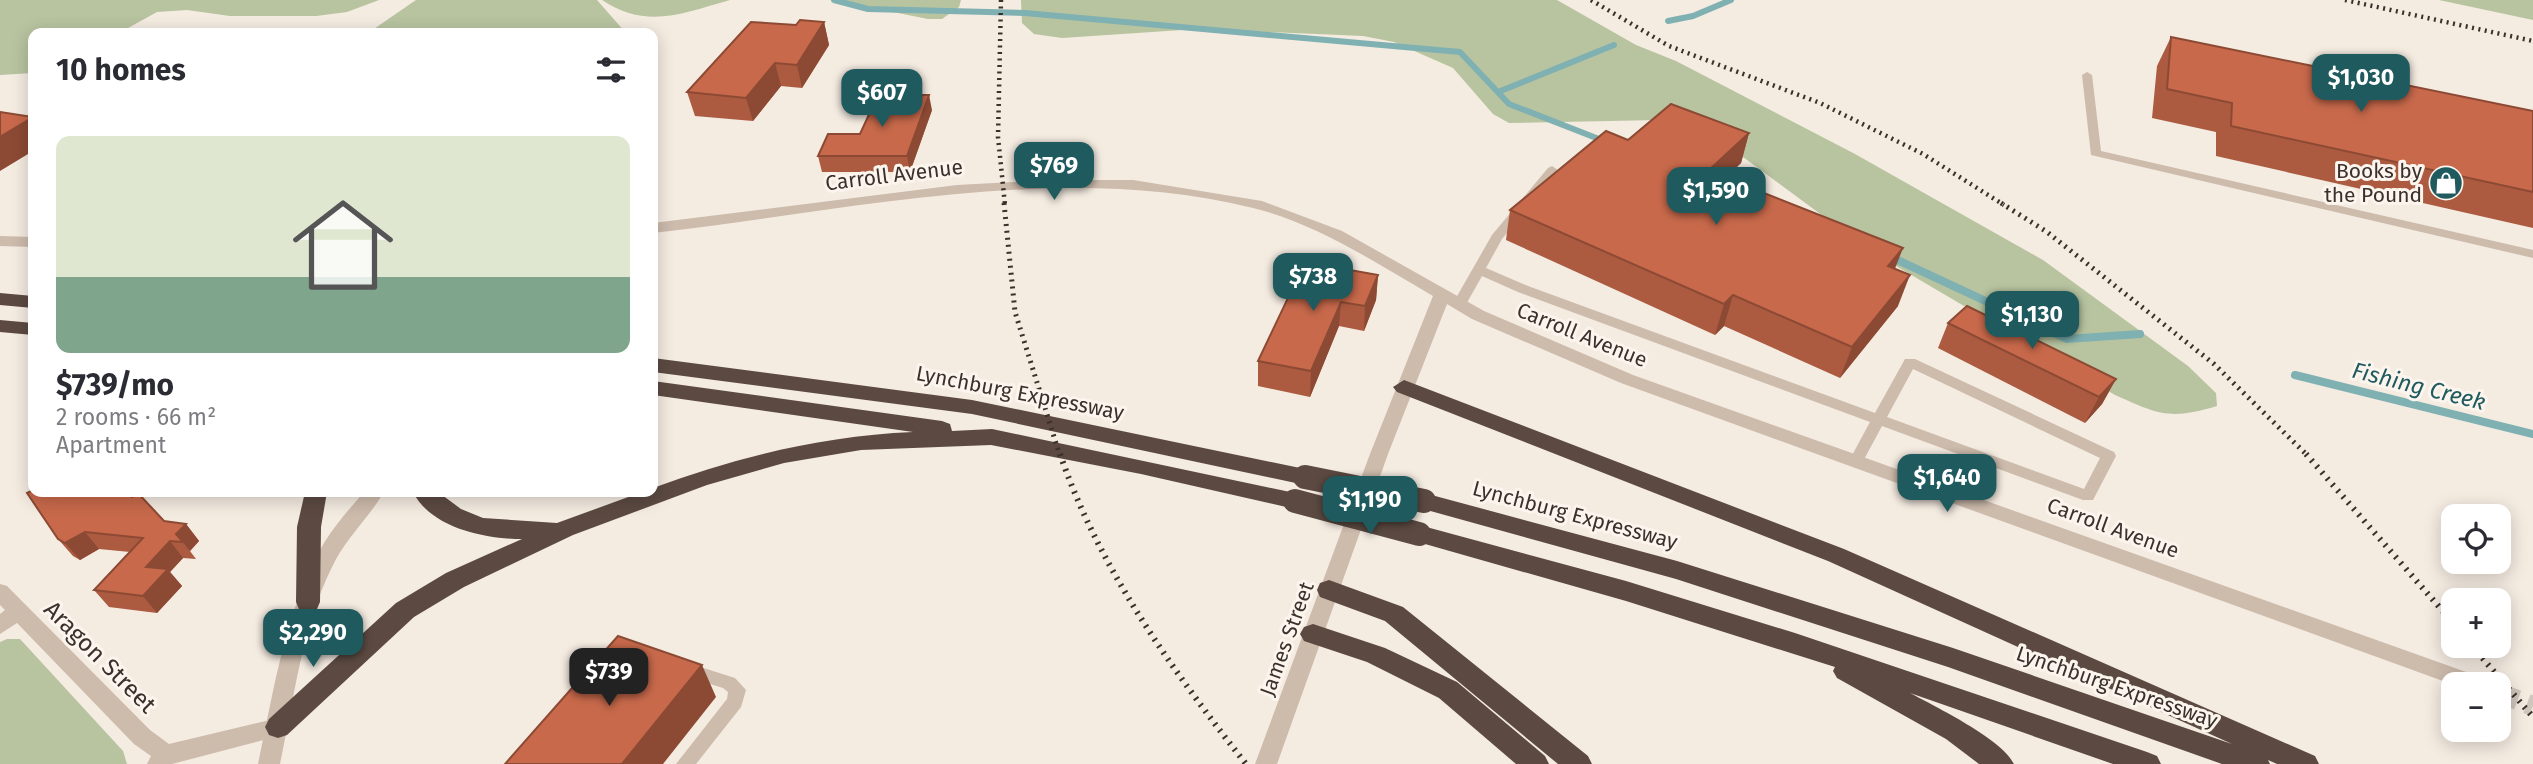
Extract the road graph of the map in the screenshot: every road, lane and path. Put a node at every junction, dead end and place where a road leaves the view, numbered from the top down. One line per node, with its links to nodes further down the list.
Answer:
1 (2087, 75): 6 (lane)
2 (1552, 170): 7 (lane)
3 (658, 227): 9 (street, Carroll Avenue)
4 (0, 242): 5 (street)
5 (28, 242)
6 (2533, 254)
7 (1479, 270): 9 (lane); 16 (lane)
8 (0, 299): 10 (highway)
9 (1451, 300): 14 (street, James Street); 18 (street, Carroll Avenue)
10 (28, 302)
11 (0, 326): 12 (highway)
12 (28, 329)
13 (658, 366): 43 (highway, Lynchburg Expressway, bridge)
14 (1404, 387): 25 (street, James Street); 44 (highway)
15 (658, 388): 17 (highway)
16 (1878, 420): 16 (lane); 18 (lane)
17 (992, 437): 19 (highway); 31 (highway, bridge)
18 (1856, 461): 33 (street, Carroll Avenue)
19 (658, 495)
20 (315, 497): 27 (highway)
21 (370, 497): 27 (street)
22 (429, 497): 24 (highway)
23 (652, 497): 24 (highway)
24 (565, 530): 34 (highway)
25 (1329, 590): 30 (street, James Street); 40 (highway)
26 (0, 592): 28 (street, Aragon Street)
27 (307, 602): 34 (street)
28 (17, 611): 29 (street); 35 (street, Aragon Street)
29 (0, 626)
30 (1313, 634): 38 (street, James Street); 39 (highway)
31 (1796, 643): 41 (highway); 42 (highway)
32 (677, 667): 37 (lane)
33 (2441, 672)
34 (278, 727): 35 (street); 36 (street)
35 (162, 760)
36 (269, 764)
37 (685, 764)
38 (1266, 764)
39 (1535, 764)
40 (1578, 764)
41 (2000, 764)
42 (2147, 764)
43 (2256, 764)
44 (2305, 764)

